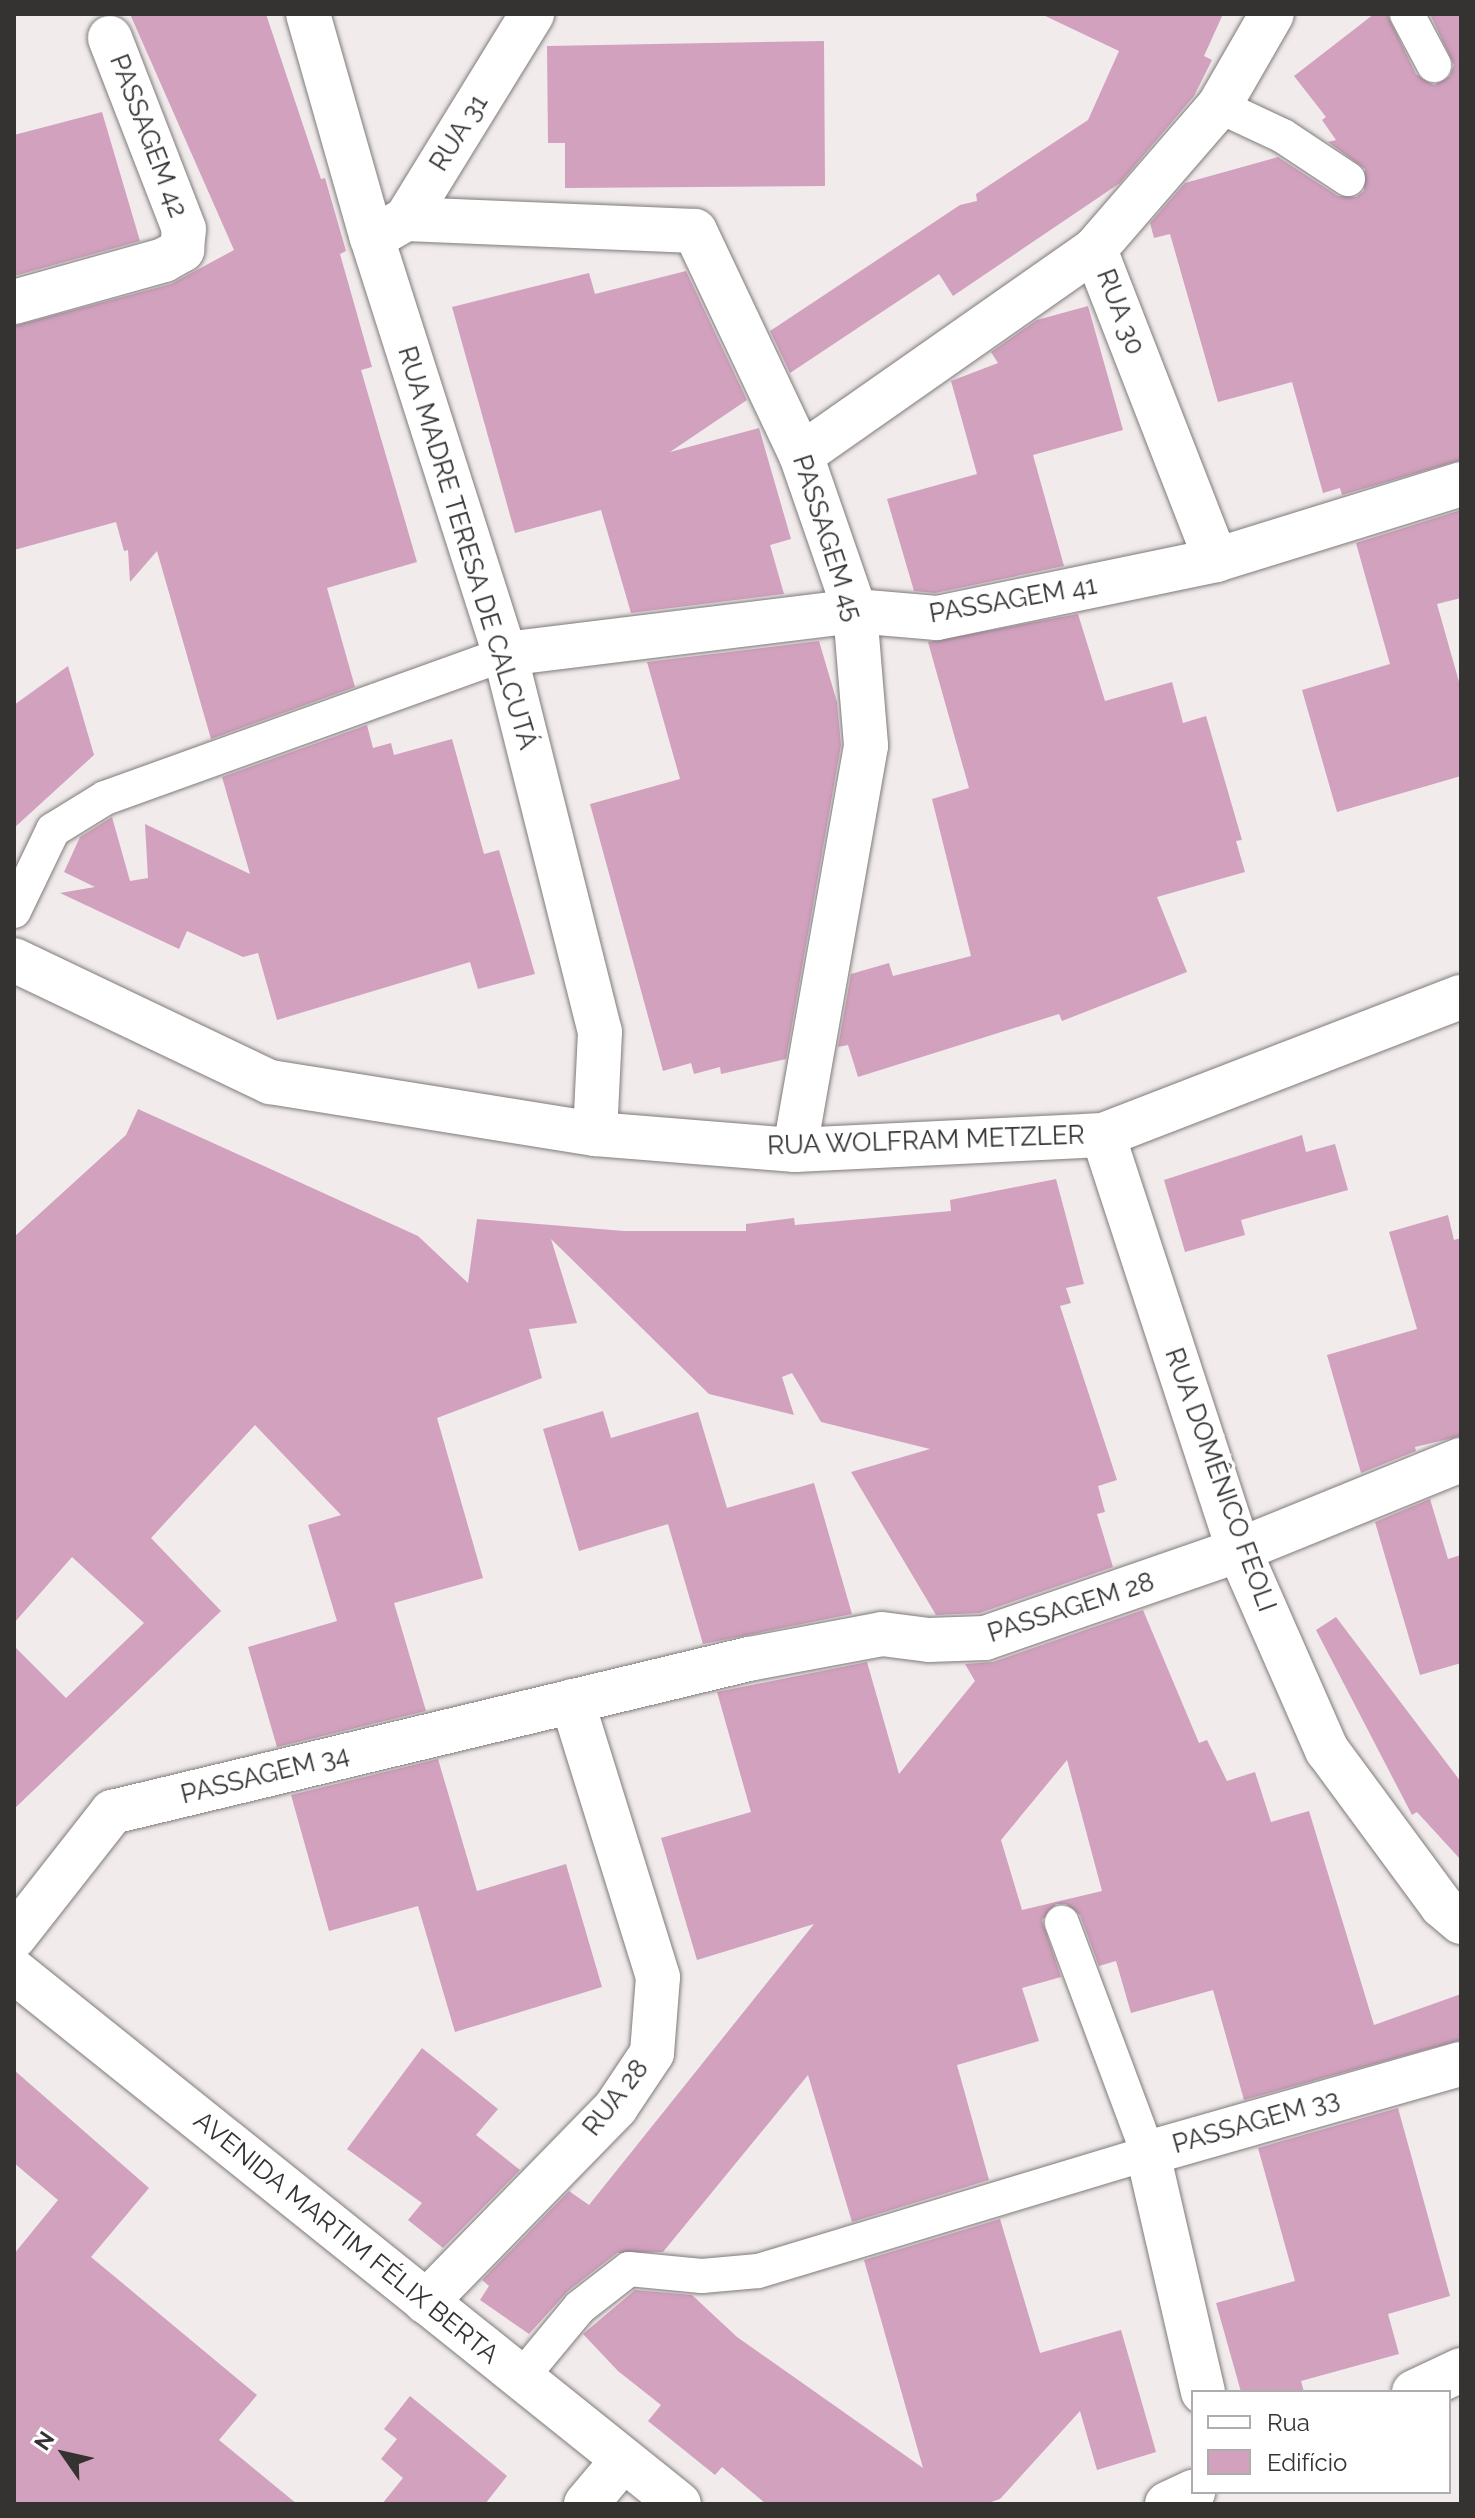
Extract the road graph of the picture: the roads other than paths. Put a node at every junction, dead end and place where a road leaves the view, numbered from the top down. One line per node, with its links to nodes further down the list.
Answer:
1 (308, 14): 9 (street, RUA MADRE TERESA DE CALCUTÁ)
2 (532, 14): 9 (street, RUA 31)
3 (1272, 14): 7 (street, RUA 30)
4 (1407, 14): 6 (lane)
5 (110, 38): 11 (street, PASSAGEM 42)
6 (1434, 65)
7 (1219, 106): 8 (lane); 10 (street, RUA 30)
8 (1348, 179)
9 (389, 228): 12 (street, PASSAGEM 45); 16 (street, RUA MADRE TERESA DE CALCUTÁ)
10 (1095, 249): 12 (street); 14 (street, RUA 30)
11 (14, 302)
12 (801, 455): 15 (street, PASSAGEM 45)
13 (1461, 484): 14 (street, PASSAGEM 41)
14 (1216, 560): 15 (street, PASSAGEM 41)
15 (855, 611): 16 (street, PASSAGEM 41); 22 (street, PASSAGEM 45)
16 (505, 654): 17 (lane); 20 (street, RUA MADRE TERESA DE CALCUTÁ)
17 (14, 911)
18 (14, 960): 20 (street, RUA WOLFRAM METZLER)
19 (1461, 997): 21 (street, RUA WOLFRAM METZLER)
20 (595, 1134): 22 (street, RUA WOLFRAM METZLER)
21 (1103, 1135): 22 (street, RUA WOLFRAM METZLER); 24 (street, RUA DOMÊNICO FEOLI)
22 (795, 1150)
23 (1461, 1460): 24 (street, PASSAGEM 28)
24 (1239, 1550): 25 (street, PASSAGEM 28); 26 (street, RUA DOMÊNICO FEOLI)
25 (572, 1701): 28 (street, PASSAGEM 34); 32 (street, RUA 28)
26 (1461, 1922)
27 (1062, 1923): 31 (lane)
28 (14, 1937)
29 (14, 1971): 32 (street, AVENIDA MARTIM FÉLIX BERTA)
30 (1461, 2064): 31 (street, PASSAGEM 33)
31 (1148, 2153): 34 (lane); 35 (street, PASSAGEM 33)
32 (426, 2302): 34 (street, AVENIDA MARTIM FÉLIX BERTA)
33 (1461, 2370): 36 (street)
34 (521, 2378): 37 (street, AVENIDA MARTIM FÉLIX BERTA)
35 (1203, 2390)
36 (1418, 2390)
37 (623, 2460): 39 (street); 40 (street, AVENIDA MARTIM FÉLIX BERTA)
38 (1191, 2493): 41 (street)
39 (586, 2504)
40 (679, 2504)
41 (1167, 2504)

